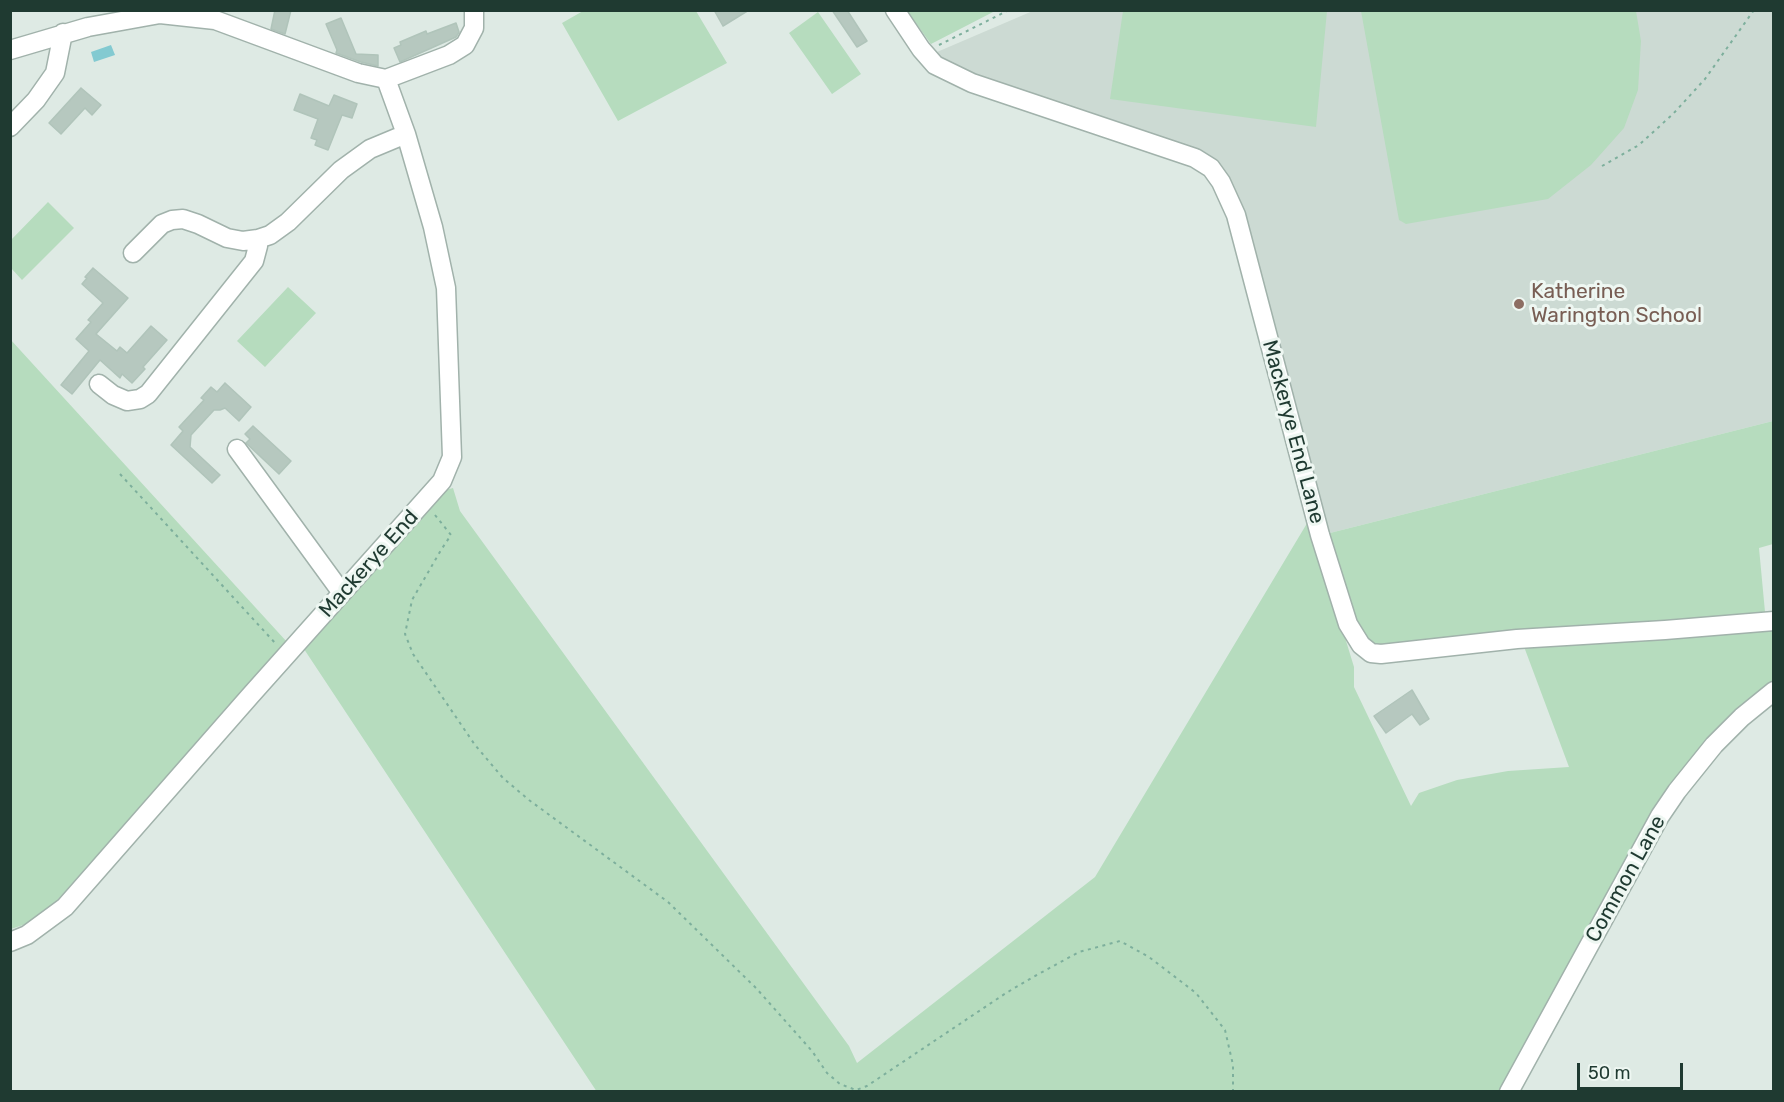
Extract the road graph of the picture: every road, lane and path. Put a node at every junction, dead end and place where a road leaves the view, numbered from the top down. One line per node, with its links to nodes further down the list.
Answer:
1 (474, 10): 9 (street)
2 (895, 10): 7 (street, Mackerye End Lane)
3 (1009, 10): 7 (path)
4 (1754, 10): 12 (path)
5 (121, 15): 6 (street); 9 (street)
6 (63, 33): 8 (street); 10 (street)
7 (921, 49): 20 (street, Mackerye End Lane)
8 (10, 50)
9 (386, 79): 11 (street, Mackerye End)
10 (10, 127)
11 (406, 134): 13 (street); 18 (street, Mackerye End)
12 (1602, 166)
13 (258, 239): 14 (street); 15 (street)
14 (133, 253)
15 (99, 384)
16 (237, 449): 19 (street)
17 (120, 474): 21 (path)
18 (424, 502): 19 (street, Mackerye End); 24 (path)
19 (342, 593): 21 (street, Mackerye End)
20 (1773, 621)
21 (286, 655): 23 (street, Mackerye End)
22 (1773, 691): 25 (street, Common Lane)
23 (10, 942)
24 (1233, 1092)
25 (1509, 1092)

